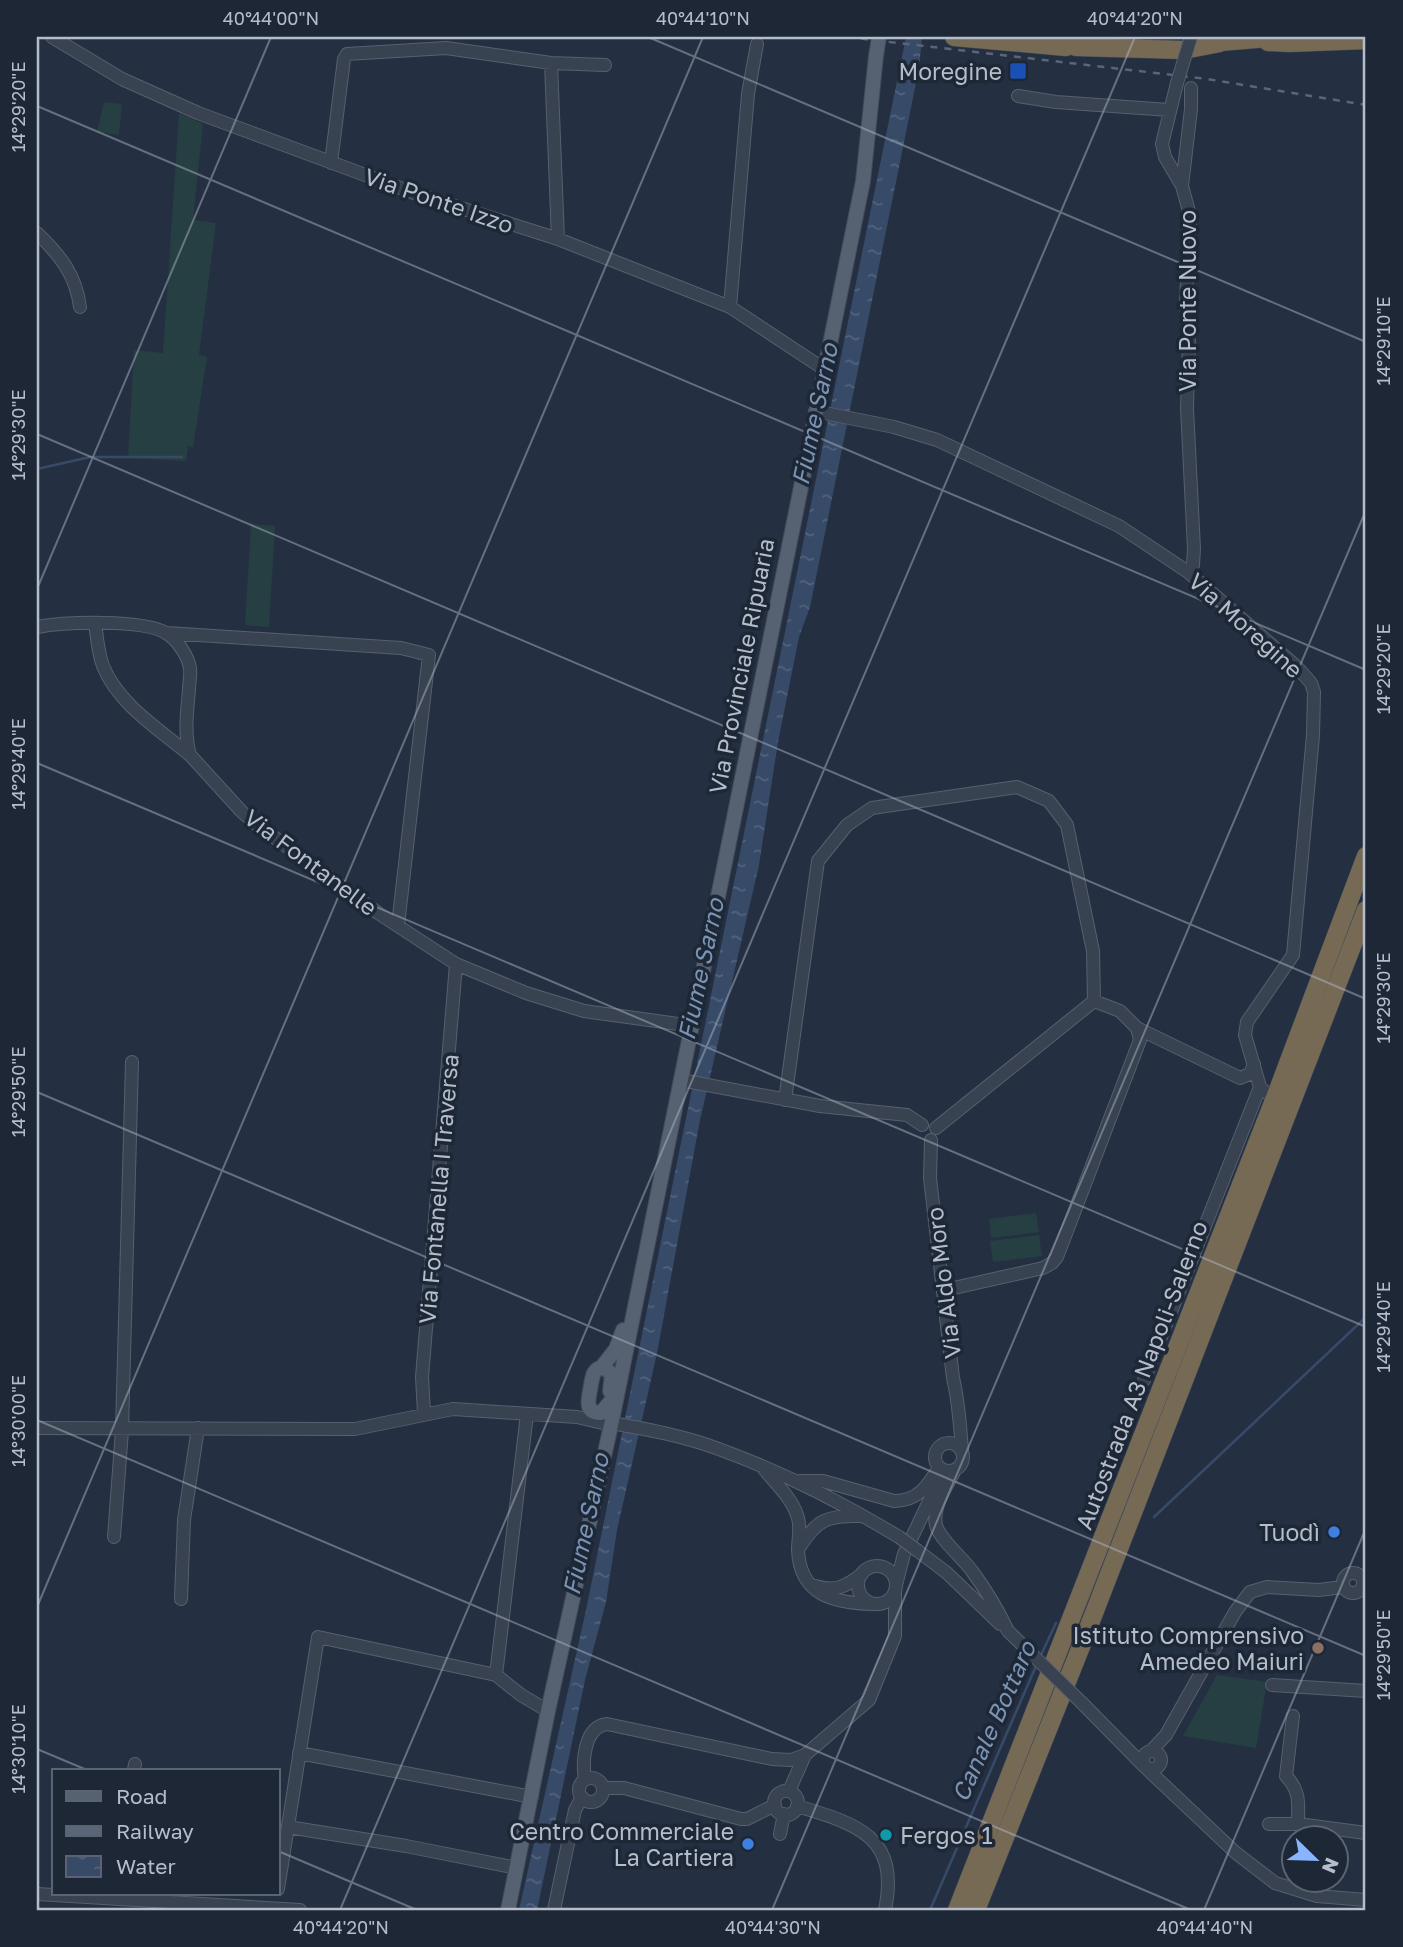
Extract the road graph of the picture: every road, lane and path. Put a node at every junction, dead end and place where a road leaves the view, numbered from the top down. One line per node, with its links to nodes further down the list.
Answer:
1 (52, 37): 17 (street, Via Ponte Izzo)
2 (879, 37): 23 (main road, Via Provinciale Ripuaria, bridge)
3 (954, 37): 7 (highway)
4 (1129, 37): 10 (highway)
5 (1191, 37): 16 (street, Via Ponte Nuovo, bridge)
6 (1282, 37): 9 (highway)
7 (1073, 40): 10 (highway)
8 (1366, 40): 9 (highway)
9 (1254, 41): 10 (highway)
10 (1220, 43)
11 (757, 44): 22 (street)
12 (551, 63): 13 (street); 17 (street); 20 (street)
13 (605, 65)
14 (1191, 88): 18 (street)
15 (1018, 96): 16 (street)
16 (1169, 110): 18 (street, Via Ponte Nuovo)
17 (331, 163): 20 (street, Via Ponte Izzo)
18 (1182, 186): 25 (street, Via Ponte Nuovo)
19 (37, 233): 21 (street)
20 (558, 240): 22 (street, Via Ponte Izzo)
21 (80, 307)
22 (730, 307): 23 (street, Via Ponte Izzo)
23 (824, 369): 24 (main road, Via Provinciale Ripuaria)
24 (815, 411): 25 (street, Via Moregine); 35 (main road, Via Provinciale Ripuaria)
25 (1188, 572): 38 (street, Via Moregine)
26 (95, 623): 27 (street); 28 (street); 29 (street, Via Fontanelle)
27 (37, 627)
28 (167, 633): 29 (street); 32 (street)
29 (190, 755): 32 (street, Via Fontanelle)
30 (1366, 856): 108 (highway, Autostrada A3 Napoli-Salerno)
31 (1366, 910): 109 (highway, Autostrada A3 Napoli-Salerno)
32 (398, 925): 33 (street, Via Fontanelle)
33 (456, 964): 35 (street, Via Fontanelle); 47 (street, Via Fontanella I Traversa)
34 (1094, 1001): 36 (street); 40 (street); 41 (street)
35 (693, 1026): 39 (main road, Via Provinciale Ripuaria)
36 (1137, 1028): 38 (street); 42 (street)
37 (132, 1062): 53 (street)
38 (1254, 1064): 45 (street, Via Moregine)
39 (683, 1080): 40 (street); 43 (main road, Via Provinciale Ripuaria)
40 (785, 1100): 41 (street)
41 (934, 1134): 42 (street, Via Aldo Moro)
42 (945, 1290): 50 (street, Via Aldo Moro)
43 (634, 1302): 44 (main road, Via Provinciale Ripuaria); 46 (main road, Via Provinciale Ripuaria)
44 (606, 1372): 46 (main road); 49 (main road, Via Provinciale Ripuaria)
45 (1144, 1380)
46 (616, 1395): 49 (main road)
47 (424, 1413): 48 (street); 52 (street)
48 (527, 1414): 49 (street); 75 (street)
49 (600, 1416): 56 (street); 78 (main road, Via Provinciale Ripuaria)
50 (958, 1425): 54 (street); 55 (street, Via Aldo Moro)
51 (37, 1428): 53 (street)
52 (198, 1429): 53 (street); 71 (street)
53 (122, 1430): 60 (street)
54 (942, 1444): 55 (street); 57 (street)
55 (962, 1450): 57 (street)
56 (761, 1466): 58 (street); 61 (street)
57 (946, 1469): 58 (street); 62 (street); 74 (street)
58 (797, 1481): 59 (street)
59 (865, 1517): 61 (street); 74 (street, bridge)
60 (114, 1537)
61 (798, 1549): 67 (street)
62 (904, 1554): 64 (street); 69 (street)
63 (1366, 1563): 66 (street)
64 (876, 1566): 65 (street); 69 (street)
65 (862, 1574): 67 (street); 72 (street)
66 (1357, 1574): 68 (street); 70 (street)
67 (811, 1584): 72 (street)
68 (1343, 1587): 70 (street); 83 (street)
69 (896, 1588): 72 (street); 73 (street)
70 (1362, 1597)
71 (181, 1599)
72 (874, 1604): 73 (street)
73 (894, 1620): 82 (street)
74 (1008, 1631): 80 (street, bridge)
75 (496, 1675): 78 (street); 81 (street)
76 (1272, 1685): 77 (street)
77 (1366, 1691)
78 (548, 1711): 89 (main road, Via Provinciale Ripuaria)
79 (1293, 1716): 94 (street)
80 (1123, 1744): 83 (street); 84 (street)
81 (299, 1753): 89 (street); 95 (street)
82 (805, 1755): 85 (street); 87 (street)
83 (1155, 1755): 84 (street); 88 (street)
84 (1146, 1768): 88 (street)
85 (585, 1780): 86 (street); 90 (street)
86 (603, 1788): 90 (street); 92 (street)
87 (789, 1791): 91 (street); 92 (street)
88 (1174, 1793): 102 (street)
89 (532, 1797): 98 (main road, Via Provinciale Ripuaria)
90 (582, 1797): 106 (street)
91 (797, 1806): 92 (street); 107 (street)
92 (779, 1810): 97 (street)
93 (1269, 1824): 94 (street)
94 (1298, 1824): 96 (street)
95 (288, 1827): 98 (street); 99 (street)
96 (1366, 1833)
97 (780, 1834)
98 (517, 1868): 105 (main road, Via Provinciale Ripuaria)
99 (280, 1878)
100 (90, 1895): 101 (street)
101 (111, 1896): 103 (street)
102 (1366, 1900)
103 (276, 1909): 104 (street)
104 (300, 1910)
105 (508, 1910)
106 (554, 1910)
107 (885, 1910)
108 (957, 1910)
109 (976, 1910)

